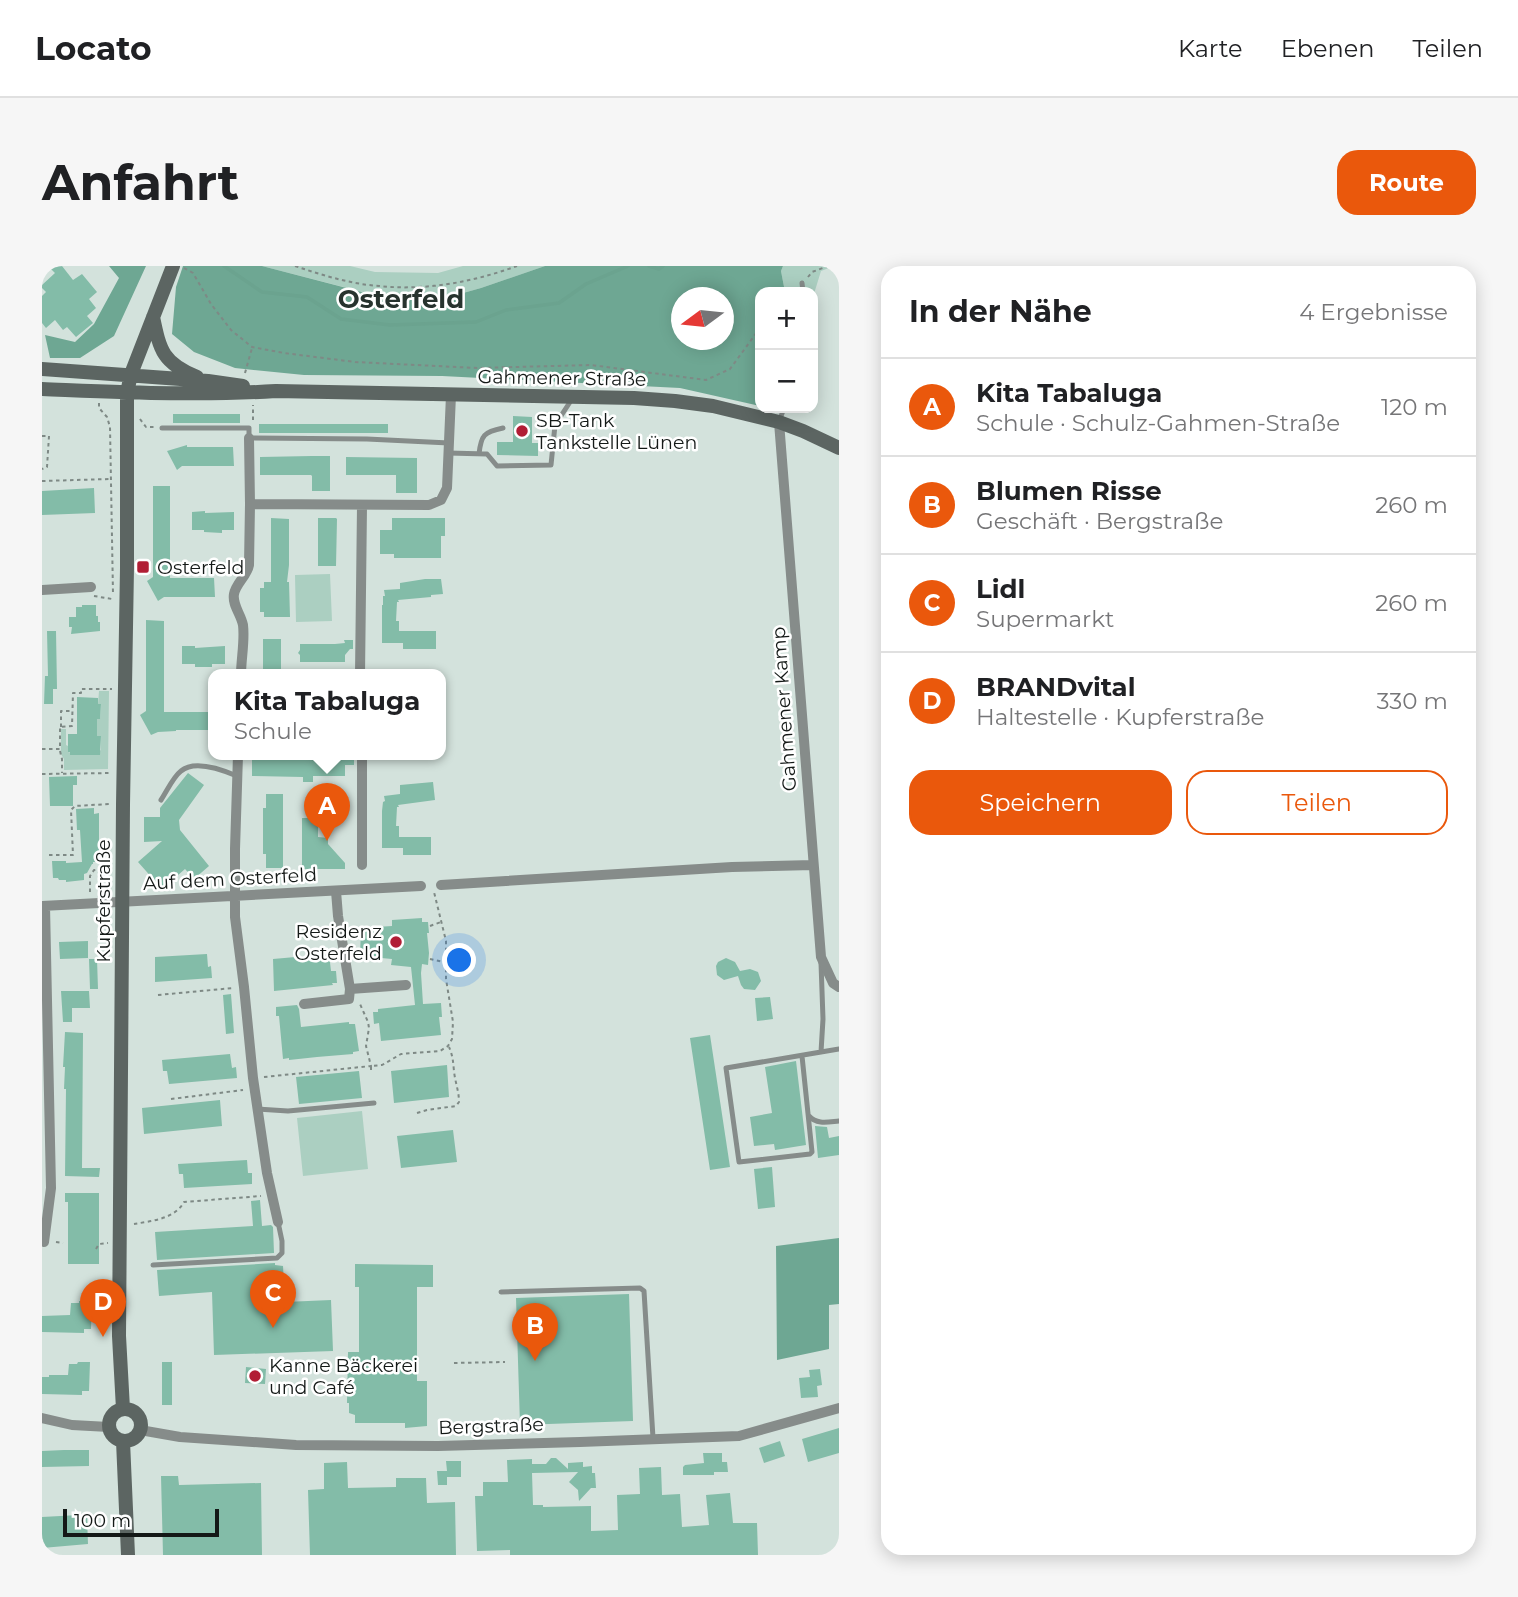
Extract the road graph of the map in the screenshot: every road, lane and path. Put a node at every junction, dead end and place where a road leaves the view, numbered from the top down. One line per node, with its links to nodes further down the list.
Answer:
1 (173, 266): 8 (main road, Kupferstraße)
2 (181, 266): 10 (path)
3 (295, 266): 4 (path)
4 (517, 266)
5 (828, 266): 6 (path)
6 (802, 283): 7 (lane)
7 (802, 287)
8 (153, 317): 12 (main road, Kupferstraße); 13 (main road)
9 (755, 335): 10 (path)
10 (252, 347): 15 (path)
11 (42, 369): 12 (main road, Gahmener Straße)
12 (131, 374): 13 (main road, Gahmener Straße); 17 (main road, Kupferstraße)
13 (208, 381): 15 (main road, Gahmener Straße)
14 (42, 389): 16 (main road, Gahmener Straße)
15 (248, 389): 17 (main road, Gahmener Straße); 18 (main road, Gahmener Straße); 24 (path)
16 (100, 391): 17 (main road, Gahmener Straße); 30 (path)
17 (127, 393): 62 (main road, Kupferstraße)
18 (451, 395): 19 (main road, Gahmener Straße); 26 (street)
19 (573, 397): 21 (main road, Gahmener Straße); 28 (lane)
20 (782, 413): 21 (lane)
21 (779, 422): 27 (main road, Gahmener Straße); 55 (street, Gahmener Kamp)
22 (162, 428): 24 (lane)
23 (503, 428): 28 (lane)
24 (249, 433): 26 (lane); 32 (street)
25 (42, 436): 29 (path)
26 (449, 448): 28 (lane); 33 (street)
27 (839, 448)
28 (479, 454)
29 (42, 469)
30 (111, 479): 31 (path); 34 (path)
31 (42, 481)
32 (250, 504): 33 (street); 36 (street)
33 (362, 506): 37 (street)
34 (91, 587): 35 (street)
35 (42, 590)
36 (241, 669)
37 (360, 669)
38 (112, 689): 41 (path)
39 (57, 706): 40 (path)
40 (61, 711): 41 (path); 42 (path)
41 (72, 711): 42 (path)
42 (61, 727): 44 (path)
43 (42, 749): 44 (path)
44 (60, 749): 49 (path)
45 (238, 760): 50 (street)
46 (362, 760): 54 (street)
47 (111, 773): 49 (path)
48 (42, 774): 49 (path)
49 (62, 774)
50 (237, 776): 51 (lane); 60 (street)
51 (161, 800)
52 (111, 804): 53 (path)
53 (48, 855)
54 (362, 865)
55 (813, 865): 57 (street); 66 (street, Gahmener Kamp)
56 (109, 877): 61 (path)
57 (437, 885): 64 (path)
58 (421, 886): 59 (street, Auf dem Osterfeld)
59 (336, 891): 60 (street, Auf dem Osterfeld); 73 (street)
60 (236, 895): 62 (street, Auf dem Osterfeld); 71 (street)
61 (90, 896)
62 (122, 902): 63 (street, Auf dem Osterfeld); 95 (main road, Kupferstraße)
63 (44, 906): 69 (street)
64 (442, 921): 65 (path); 68 (path)
65 (430, 926)
66 (821, 957): 72 (street, Gahmener Kamp); 78 (lane)
67 (429, 959): 68 (path)
68 (445, 962): 76 (path)
69 (45, 984): 96 (street)
70 (406, 985): 73 (street)
71 (244, 987): 74 (path); 86 (street)
72 (839, 987)
73 (354, 989): 75 (street); 80 (path)
74 (158, 995)
75 (304, 1004)
76 (448, 1046): 80 (path); 90 (path)
77 (839, 1049): 78 (lane)
78 (821, 1052): 79 (lane)
79 (802, 1056): 91 (lane); 91 (lane)
80 (371, 1066): 81 (path); 82 (path)
81 (371, 1070)
82 (318, 1071): 83 (path); 84 (path)
83 (289, 1074): 85 (path); 86 (path)
84 (318, 1076)
85 (289, 1079)
86 (253, 1084): 87 (path); 89 (street)
87 (171, 1099)
88 (374, 1103): 89 (lane)
89 (257, 1109): 93 (street)
90 (417, 1114)
91 (809, 1116): 92 (lane)
92 (839, 1121)
93 (272, 1195): 94 (street); 95 (path)
94 (278, 1222): 99 (lane)
95 (120, 1226): 104 (main road, Kupferstraße)
96 (44, 1242)
97 (105, 1243): 98 (path)
98 (96, 1249)
99 (153, 1265)
100 (501, 1292): 108 (lane)
101 (505, 1362): 102 (path)
102 (454, 1363)
103 (839, 1408): 108 (street, Bergstraße)
104 (123, 1409): 106 (main road); 107 (main road)
105 (42, 1418): 106 (street)
106 (109, 1427): 109 (main road)
107 (140, 1430): 108 (street, Bergstraße); 109 (main road)
108 (653, 1438)
109 (122, 1441): 110 (main road)
110 (128, 1555)

